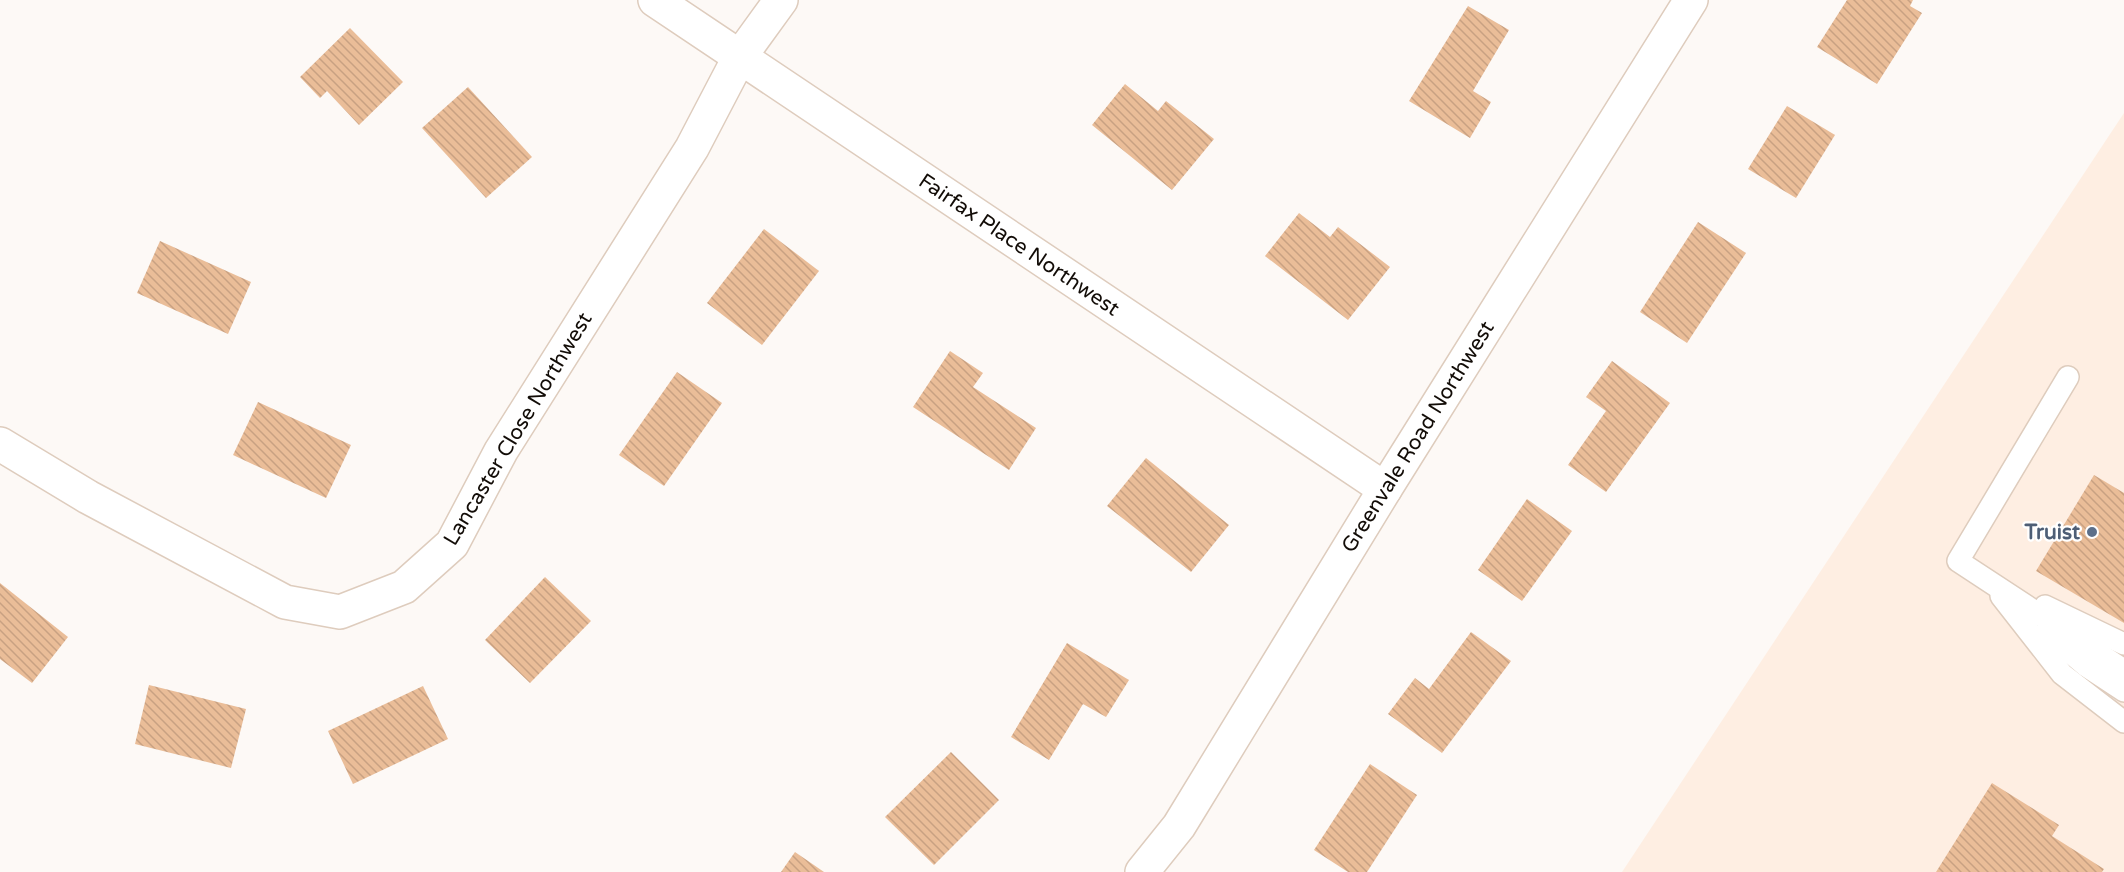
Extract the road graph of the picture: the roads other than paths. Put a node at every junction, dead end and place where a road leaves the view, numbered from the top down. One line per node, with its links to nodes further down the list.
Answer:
1 (655, 0): 4 (street, Fairfax Place Northwest)
2 (781, 0): 4 (street, Lancaster Close Northwest)
3 (1691, 0): 7 (street, Greenvale Road Northwest)
4 (739, 58): 6 (street, Lancaster Close Northwest); 7 (street, Fairfax Place Northwest)
5 (2068, 377): 8 (lane)
6 (0, 444)
7 (1385, 489): 14 (street, Greenvale Road Northwest)
8 (1989, 582): 9 (lane); 10 (lane); 11 (lane); 12 (lane); 13 (lane)
9 (2124, 644)
10 (2124, 660)
11 (2124, 670)
12 (2124, 691)
13 (2124, 722)
14 (1142, 872)

